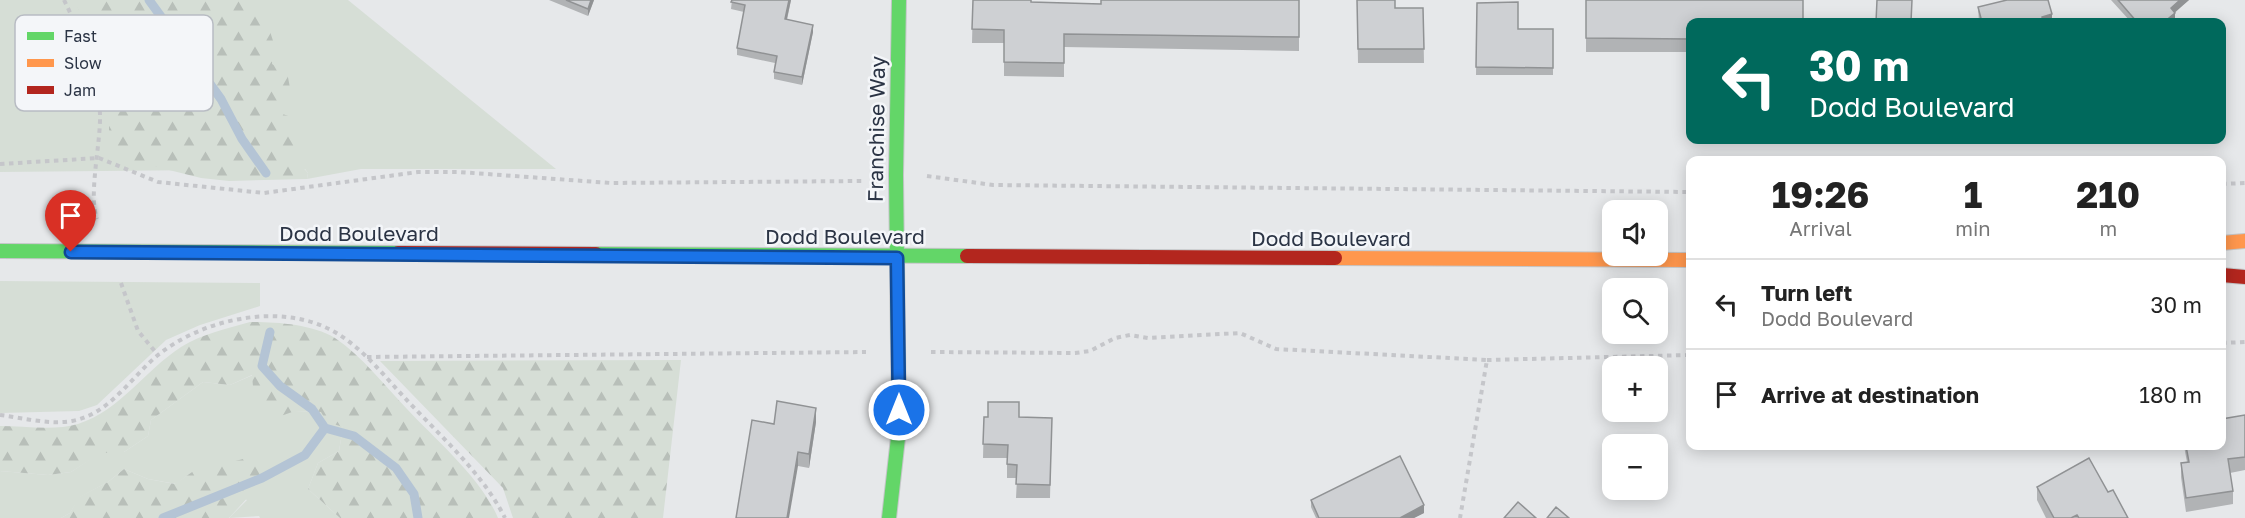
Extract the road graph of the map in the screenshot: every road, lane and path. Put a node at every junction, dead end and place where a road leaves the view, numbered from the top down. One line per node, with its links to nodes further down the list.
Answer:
1 (64, 0): 3 (path)
2 (899, 0): 13 (street, Franchise Way)
3 (71, 15)
4 (100, 111): 5 (path)
5 (99, 158): 6 (path); 9 (path)
6 (0, 164)
7 (2245, 183): 8 (path)
8 (2226, 184)
9 (99, 225)
10 (2245, 241): 11 (street)
11 (2226, 243)
12 (0, 252): 13 (street, Dodd Boulevard)
13 (897, 258): 14 (street, Dodd Boulevard); 20 (street, Franchise Way)
14 (1686, 260)
15 (2226, 275): 16 (street)
16 (2245, 277)
17 (120, 280): 21 (path)
18 (2245, 342): 19 (path)
19 (2226, 343)
20 (899, 352): 23 (path); 24 (path); 27 (street, Franchise Way)
21 (158, 355): 23 (path); 25 (path)
22 (1686, 355): 24 (path)
23 (367, 357): 26 (path)
24 (1487, 360): 28 (path)
25 (0, 415)
26 (505, 518)
27 (889, 518)
28 (1460, 518)

